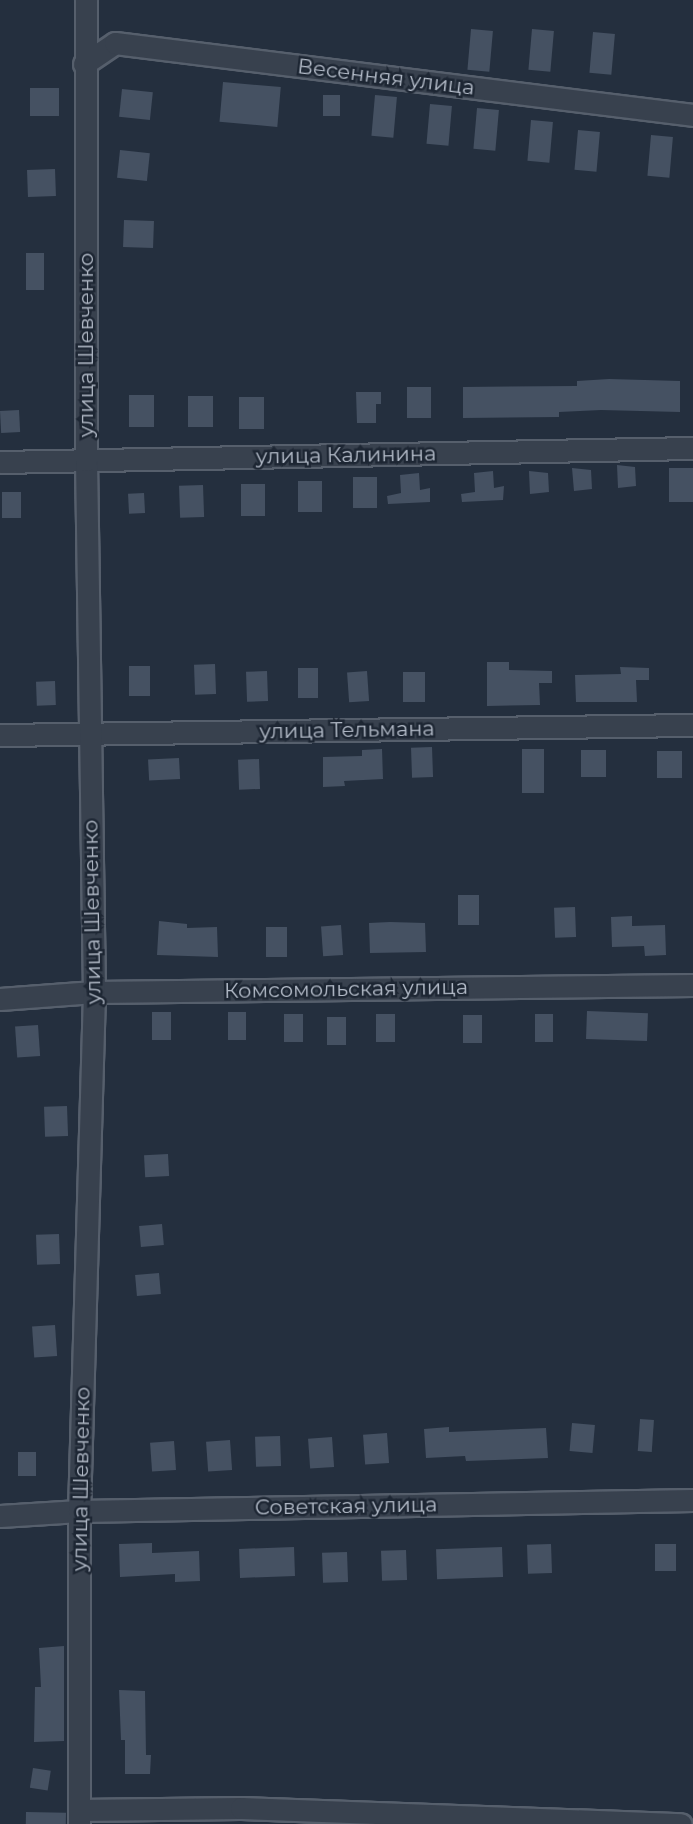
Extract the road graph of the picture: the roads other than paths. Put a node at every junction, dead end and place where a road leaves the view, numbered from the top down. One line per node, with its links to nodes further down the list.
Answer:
1 (86, 0): 2 (street, улица Шевченко)
2 (85, 64): 3 (street, Весенняя улица); 5 (street, улица Шевченко)
3 (693, 115)
4 (693, 448): 5 (street, улица Калинина)
5 (86, 460): 6 (street, улица Калинина); 8 (street, улица Шевченко)
6 (0, 462)
7 (693, 725): 8 (street, улица Тельмана)
8 (89, 734): 9 (street, улица Тельмана); 11 (street, улица Шевченко)
9 (0, 735)
10 (693, 985): 11 (street, Комсомольская улица)
11 (94, 992): 12 (street, Комсомольская улица); 14 (street, улица Шевченко)
12 (0, 999)
13 (693, 1500): 14 (street, Советская улица)
14 (79, 1511): 15 (street, Советская улица); 16 (street, улица Шевченко)
15 (0, 1516)
16 (79, 1817): 17 (street)
17 (681, 1824)

